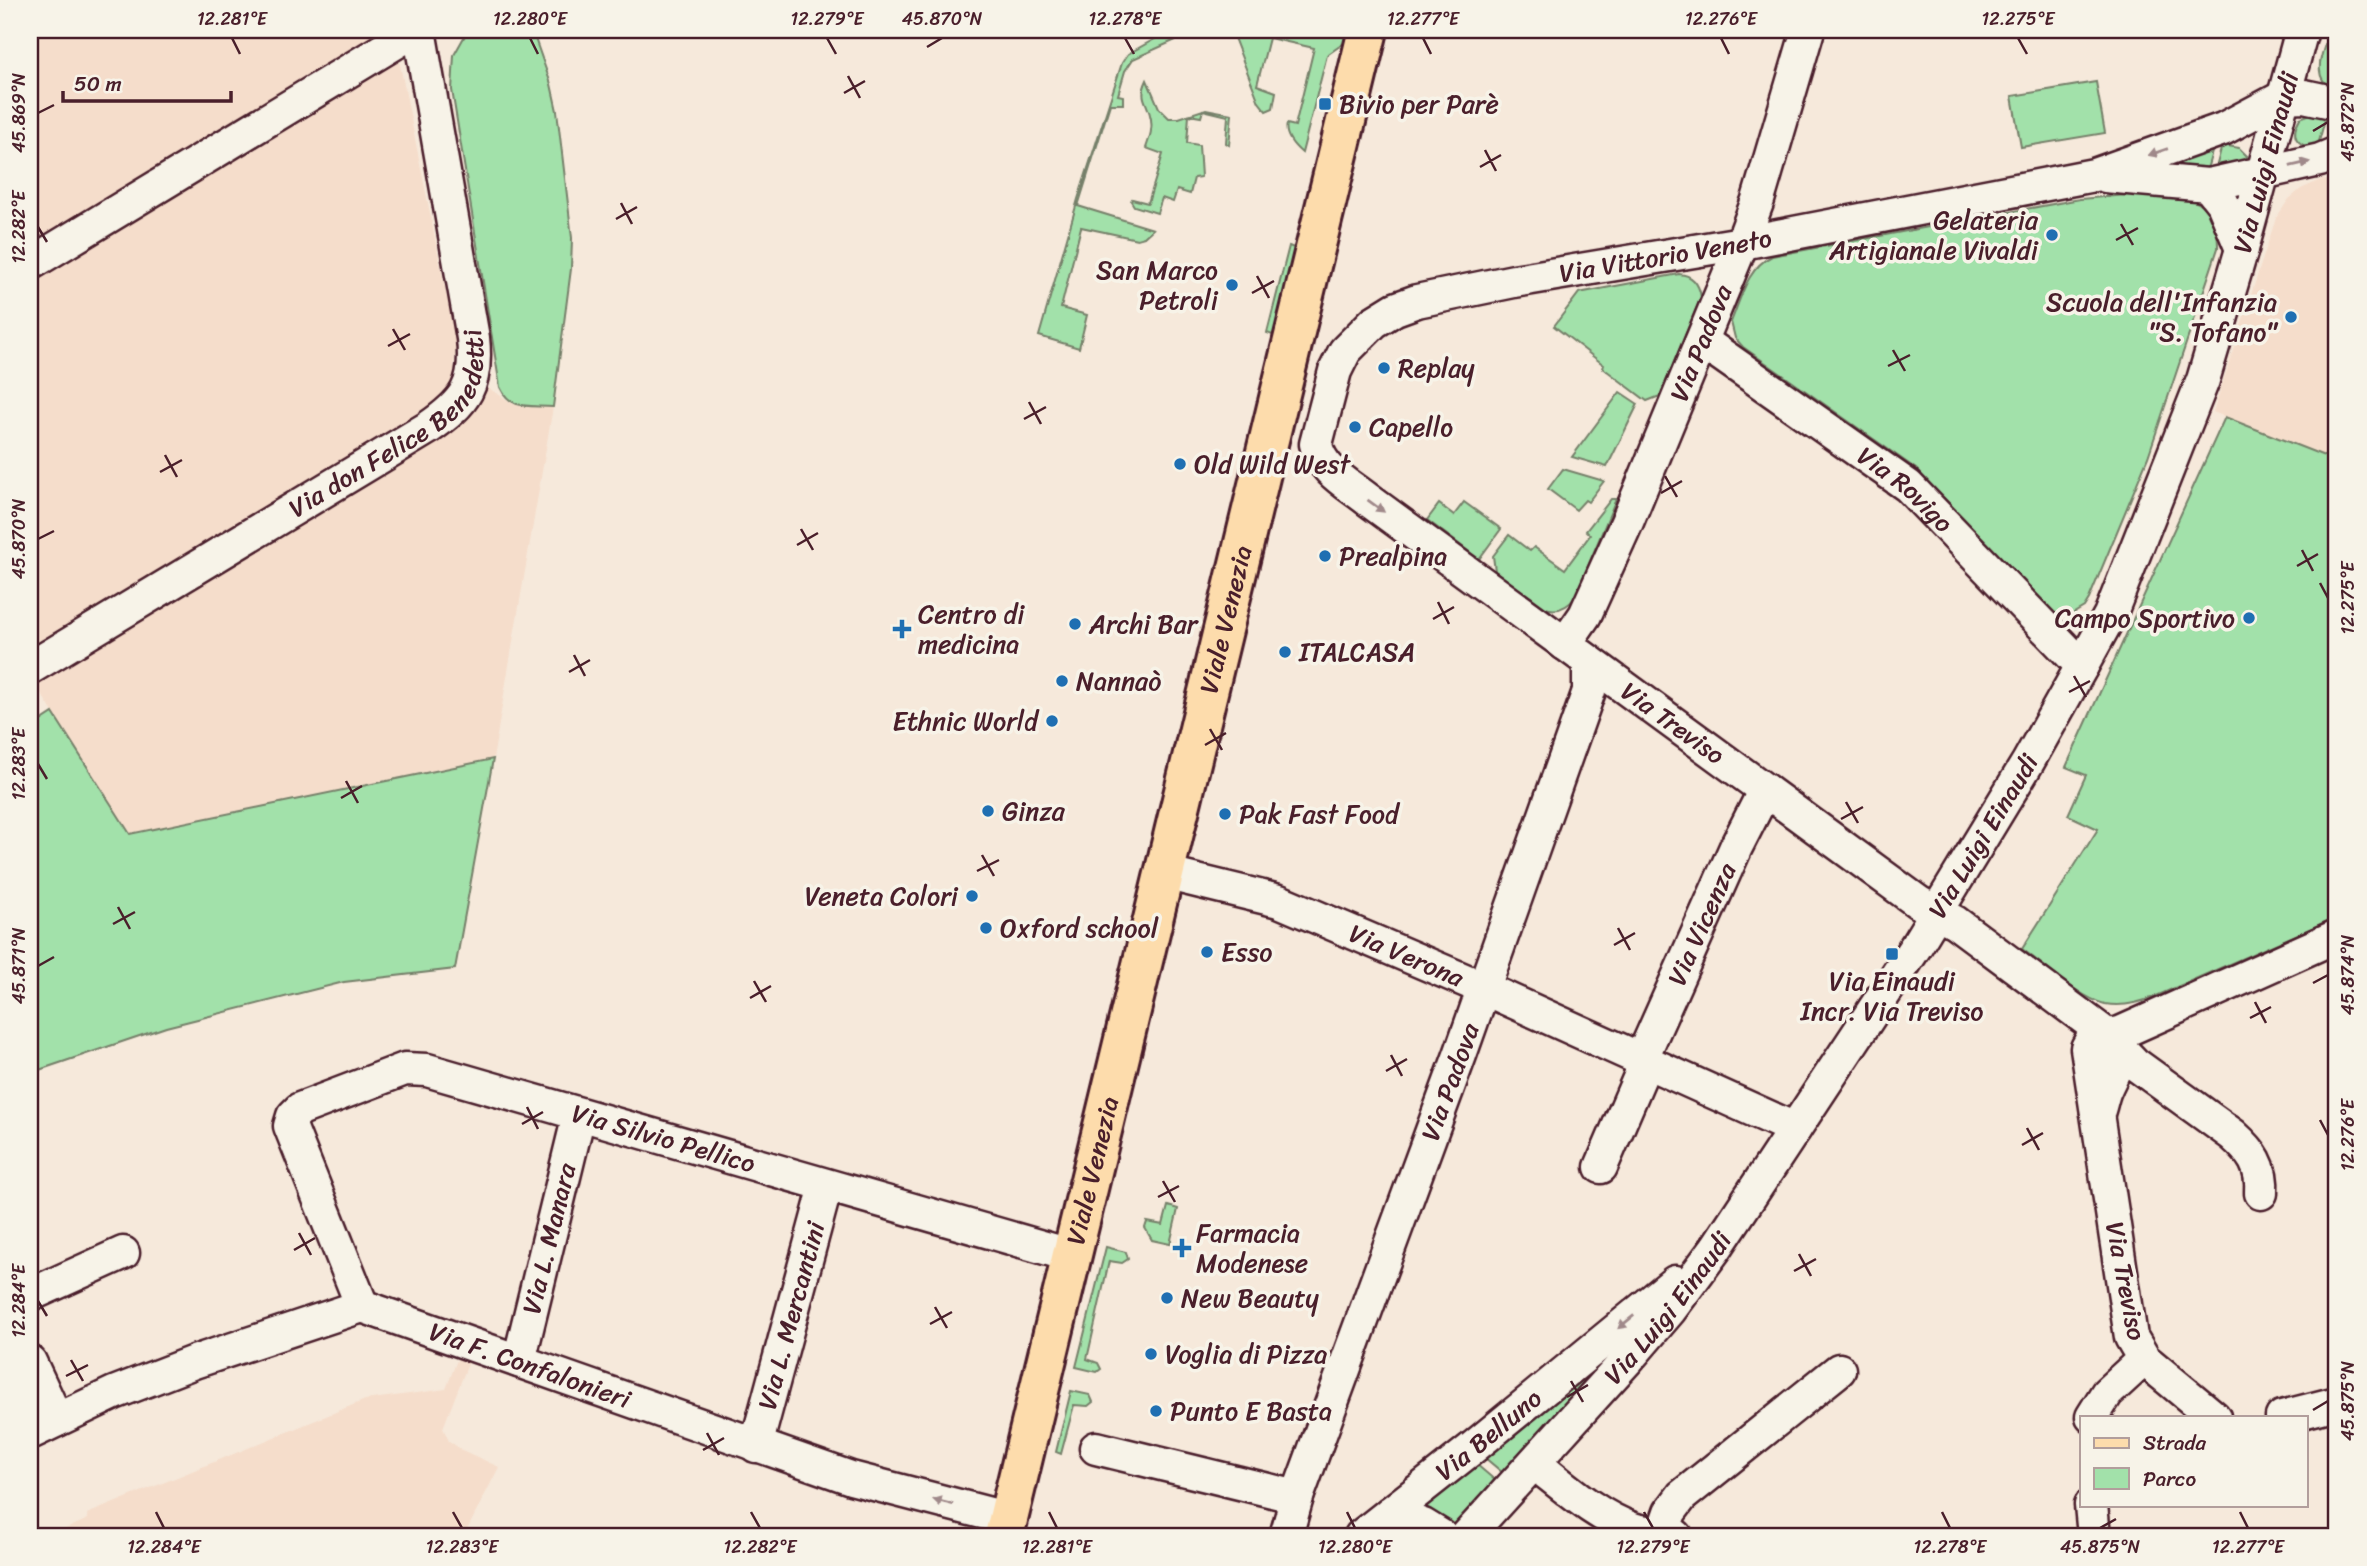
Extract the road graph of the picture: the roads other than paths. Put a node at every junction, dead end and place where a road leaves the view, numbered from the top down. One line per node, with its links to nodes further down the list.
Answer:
1 (417, 30): 14 (street); 20 (street, Via don Felice Benedetti)
2 (1368, 30): 16 (main road, Viale Venezia)
3 (1808, 30): 12 (street, Via Padova)
4 (2302, 30): 5 (street, Via Luigi Einaudi)
5 (2283, 97): 6 (street); 7 (street, Via Vittorio Veneto); 9 (street, Via Luigi Einaudi)
6 (2337, 103)
7 (2223, 130): 9 (street); 10 (street, Via Vittorio Veneto, one-way to 10)
8 (2337, 153): 9 (street, Via Vittorio Veneto, one-way to 8)
9 (2264, 166): 11 (street, Via Vittorio Veneto); 13 (street, Via Luigi Einaudi)
10 (2094, 175): 11 (street, Via Vittorio Veneto); 12 (street, Via Vittorio Veneto)
11 (2208, 185): 13 (street)
12 (1742, 243): 15 (street, Via Padova); 17 (street, Via Vittorio Veneto)
13 (2242, 249): 19 (street, Via Luigi Einaudi)
14 (30, 264)
15 (1702, 341): 18 (street, Via Padova); 19 (street, Via Rovigo)
16 (1283, 381): 17 (street); 22 (main road, Viale Venezia)
17 (1331, 393): 18 (street, Via Treviso, one-way to 18)
18 (1577, 653): 21 (street, Via Treviso); 25 (street, Via Padova)
19 (2082, 666): 23 (street, Via Luigi Einaudi)
20 (30, 668)
21 (1765, 790): 23 (street, Via Treviso); 27 (street, Via Vicenza)
22 (1164, 873): 25 (street, Via Verona); 35 (main road, Viale Venezia)
23 (1936, 913): 26 (street, Via Treviso); 29 (street, Via Luigi Einaudi)
24 (2337, 936): 26 (street)
25 (1483, 988): 27 (street, Via Verona); 50 (street, Via Padova)
26 (2095, 1032): 32 (street); 38 (street, Via Treviso)
27 (1641, 1059): 29 (street, Via Verona); 30 (street)
28 (579, 1115): 31 (street, Via Silvio Pellico); 37 (street, Via Silvio Pellico); 39 (street, Via L. Manara)
29 (1795, 1129): 33 (street, Via Luigi Einaudi)
30 (1601, 1167)
31 (826, 1186): 35 (street, Via Silvio Pellico); 47 (street, Via L. Mercantini)
32 (2261, 1193)
33 (1716, 1248): 49 (street, Via Luigi Einaudi); 52 (street, Via Belluno, one-way to 52)
34 (123, 1253): 36 (street)
35 (1073, 1256): 53 (main road, Viale Venezia)
36 (30, 1296)
37 (362, 1306): 39 (street, Via F. Confalonieri); 46 (street)
38 (2144, 1359): 43 (street); 44 (street, Via Treviso)
39 (519, 1361): 47 (street, Via F. Confalonieri)
40 (30, 1362): 46 (street)
41 (1839, 1370): 54 (street)
42 (2337, 1403): 45 (street)
43 (2093, 1416)
44 (2213, 1416)
45 (2286, 1416)
46 (43, 1427)
47 (756, 1446): 53 (street, Via F. Confalonieri, one-way to 47)
48 (1096, 1448): 50 (street)
49 (1534, 1463): 54 (street); 58 (street, Via Luigi Einaudi)
50 (1297, 1497): 55 (street, Via Padova)
51 (2091, 1506): 59 (street)
52 (1390, 1513): 56 (street, Via Belluno); 57 (street)
53 (1007, 1528)
54 (1669, 1534)
55 (1286, 1536)
56 (1361, 1536)
57 (1441, 1536)
58 (1467, 1536)
59 (2094, 1536)

